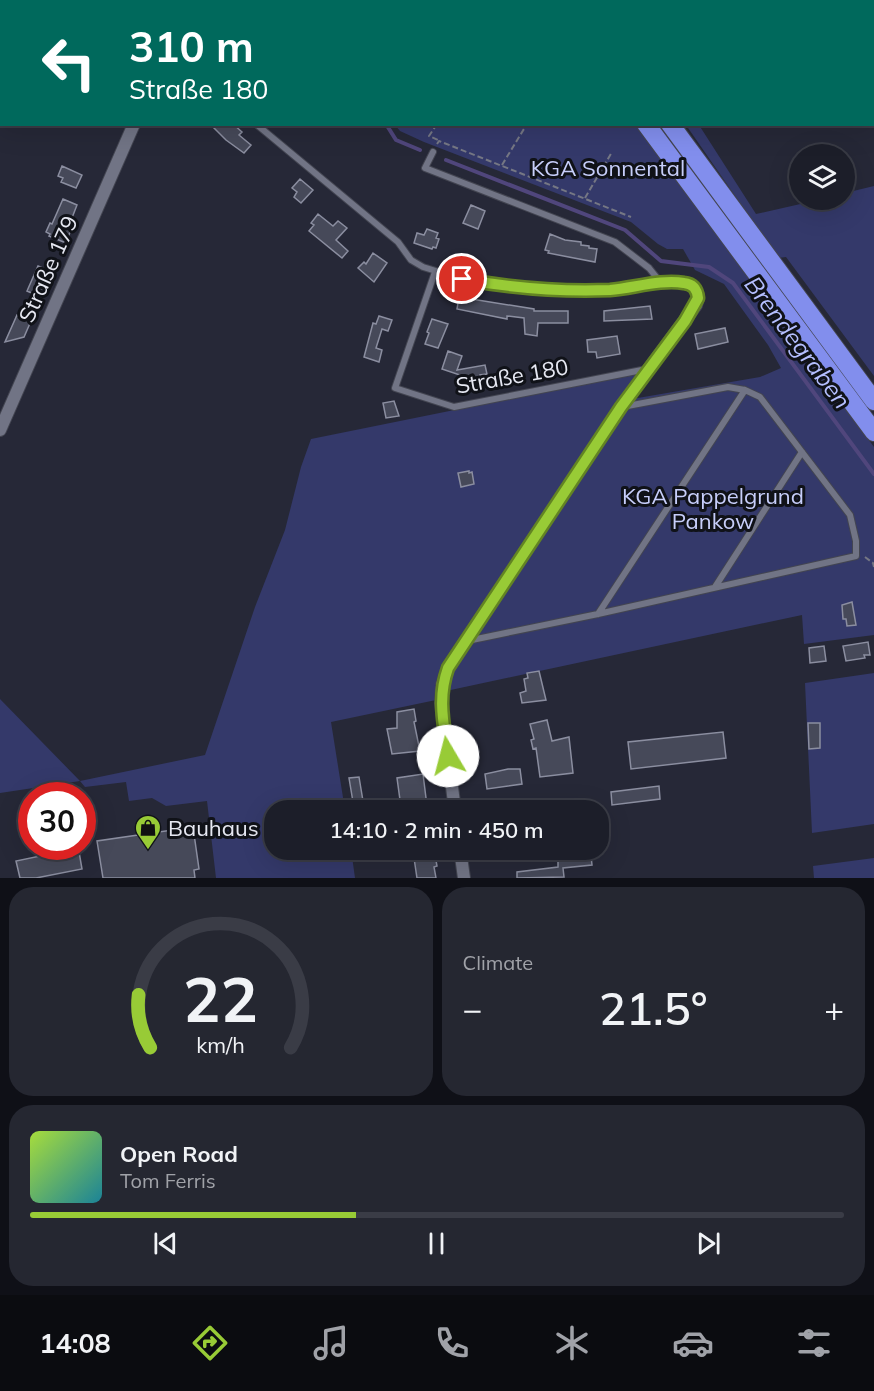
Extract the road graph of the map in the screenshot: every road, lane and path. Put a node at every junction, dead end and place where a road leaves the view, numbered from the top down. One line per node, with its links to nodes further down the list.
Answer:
1 (133, 126): 20 (street, Straße 179)
2 (258, 126): 13 (lane)
3 (436, 126): 7 (path)
4 (526, 126): 10 (path)
5 (646, 126): 21 (highway)
6 (672, 127): 18 (highway)
7 (439, 141): 8 (path); 10 (path)
8 (433, 152): 14 (lane)
9 (612, 152): 11 (path)
10 (502, 165): 11 (path)
11 (585, 198): 12 (path)
12 (631, 217)
13 (435, 272): 14 (lane); 16 (lane, Straße 180)
14 (662, 283): 15 (lane)
15 (698, 298): 16 (street)
16 (651, 369): 19 (street)
17 (745, 390): 19 (lane); 22 (lane); 26 (lane)
18 (874, 401)
19 (621, 407): 27 (street)
20 (0, 430)
21 (874, 432)
22 (802, 452): 23 (lane); 25 (lane)
23 (856, 556): 24 (path); 25 (lane)
24 (874, 567)
25 (715, 587): 26 (lane)
26 (598, 614): 27 (lane)
27 (467, 641): 28 (street)
28 (455, 800)
29 (462, 860): 30 (street)
30 (464, 878)

